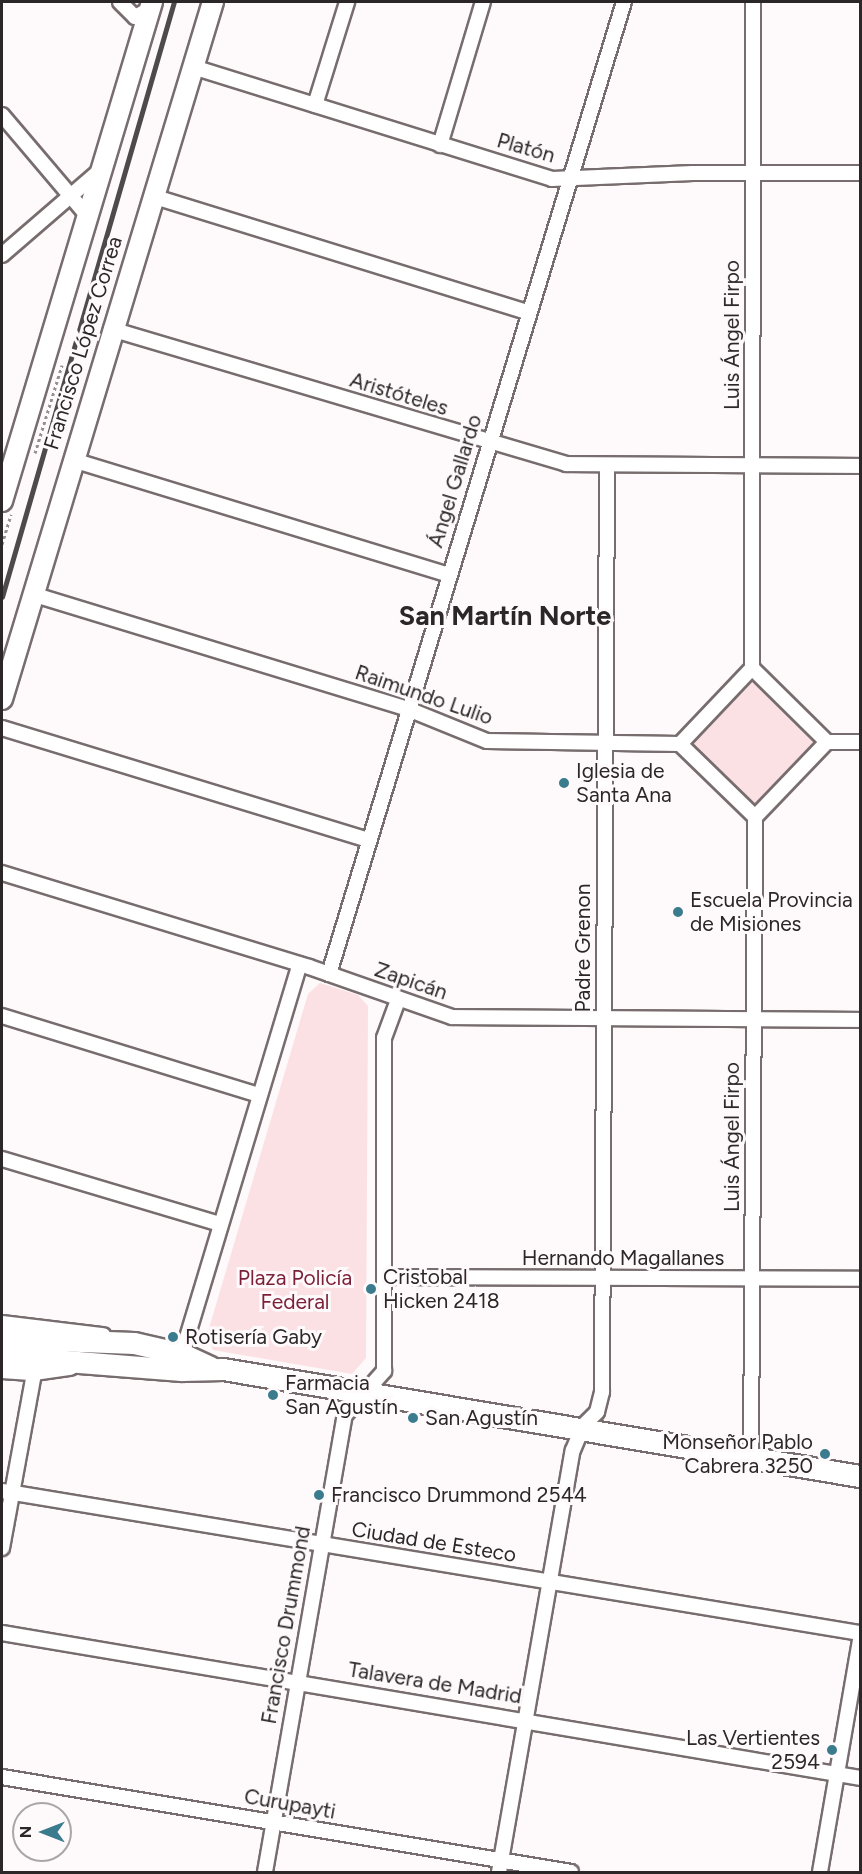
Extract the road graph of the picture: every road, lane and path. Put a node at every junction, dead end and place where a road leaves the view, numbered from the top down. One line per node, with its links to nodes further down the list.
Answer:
1 (120, 2): 7 (street)
2 (213, 2): 8 (main road, Francisco López Correa)
3 (347, 2): 9 (street)
4 (483, 2): 11 (street)
5 (624, 2): 15 (street, Ángel Gallardo)
6 (753, 2): 13 (street, Luis Ángel Firpo)
7 (152, 5): 12 (main road, Francisco López Correa)
8 (194, 67): 9 (street, Platón); 17 (main road, Francisco López Correa)
9 (315, 105): 11 (street, Platón)
10 (2, 115): 16 (street)
11 (440, 145): 15 (street, Platón)
12 (98, 172): 16 (street); 18 (main road, Francisco López Correa)
13 (753, 173): 14 (street, Platón); 15 (street, Platón); 24 (street, Luis Ángel Firpo)
14 (861, 173)
15 (571, 181): 20 (street, Ángel Gallardo)
16 (70, 195): 18 (street); 19 (street)
17 (152, 196): 20 (street); 21 (main road, Francisco López Correa)
18 (86, 214): 27 (main road, Francisco López Correa)
19 (2, 255)
20 (529, 313): 22 (street, Ángel Gallardo)
21 (111, 329): 22 (street, Aristóteles); 23 (main road, Francisco López Correa)
22 (489, 444): 25 (street, Aristóteles); 28 (street, Ángel Gallardo)
23 (73, 460): 28 (street); 29 (main road, Francisco López Correa)
24 (753, 464): 25 (street, Aristóteles); 26 (street, Aristóteles); 30 (street, Luis Ángel Firpo)
25 (607, 465): 37 (street, Padre Grenon)
26 (861, 466)
27 (2, 501)
28 (448, 575): 32 (street, Ángel Gallardo)
29 (32, 594): 31 (main road, Francisco López Correa); 32 (street, Raimundo Lulio)
30 (752, 668): 34 (street); 36 (street)
31 (2, 699)
32 (408, 709): 37 (street, Raimundo Lulio); 39 (street, Ángel Gallardo)
33 (2, 728): 39 (street)
34 (827, 742): 35 (street); 38 (street)
35 (861, 742)
36 (680, 744): 37 (street, Raimundo Lulio); 38 (street)
37 (605, 745): 45 (street, Padre Grenon)
38 (755, 817): 47 (street, Luis Ángel Firpo)
39 (369, 840): 42 (street, Ángel Gallardo)
40 (2, 873): 41 (street, Zapicán)
41 (300, 964): 42 (street, Zapicán); 48 (street)
42 (329, 974): 43 (street, Zapicán)
43 (398, 1000): 45 (street, Zapicán); 51 (street, Francisco Drummond)
44 (2, 1016): 48 (street)
45 (604, 1019): 47 (street, Zapicán); 52 (street, Padre Grenon)
46 (861, 1020): 47 (street, Zapicán)
47 (752, 1021): 53 (street, Luis Ángel Firpo)
48 (258, 1095): 50 (street)
49 (2, 1159): 50 (street)
50 (220, 1224): 58 (street)
51 (386, 1277): 52 (street, Hernando Magallanes); 64 (street, Francisco Drummond)
52 (604, 1279): 53 (street, Hernando Magallanes); 65 (street, Padre Grenon)
53 (754, 1280): 54 (street, Hernando Magallanes); 66 (street, Luis Ángel Firpo)
54 (861, 1280)
55 (2, 1323): 57 (street)
56 (2, 1338): 57 (main road)
57 (134, 1343): 58 (main road)
58 (182, 1354): 61 (main road)
59 (2, 1356): 60 (main road)
60 (105, 1363): 61 (main road); 63 (street)
61 (210, 1367): 64 (main road)
62 (2, 1371): 63 (street)
63 (34, 1373): 68 (street)
64 (368, 1394): 65 (main road); 69 (street, Francisco Drummond)
65 (584, 1426): 66 (main road); 71 (street, Padre Grenon)
66 (751, 1457): 67 (main road)
67 (861, 1476)
68 (6, 1492): 69 (street, Ciudad de Esteco); 70 (street)
69 (322, 1545): 71 (street, Ciudad de Esteco); 75 (street, Francisco Drummond)
70 (2, 1548)
71 (550, 1581): 73 (street, Ciudad de Esteco); 76 (street, Padre Grenon)
72 (2, 1633): 75 (street, Talavera de Madrid)
73 (861, 1633)
74 (861, 1640): 77 (street)
75 (297, 1682): 76 (street, Talavera de Madrid); 80 (street, Francisco Drummond)
76 (526, 1720): 77 (street, Talavera de Madrid); 81 (street, Padre Grenon)
77 (839, 1774): 79 (street, Talavera de Madrid); 84 (street)
78 (2, 1777): 80 (street, Curupayti)
79 (861, 1778)
80 (273, 1823): 81 (street, Curupayti); 82 (street, Francisco Drummond)
81 (500, 1867): 83 (street, Curupayti)
82 (265, 1872)
83 (571, 1872)
84 (820, 1872)

